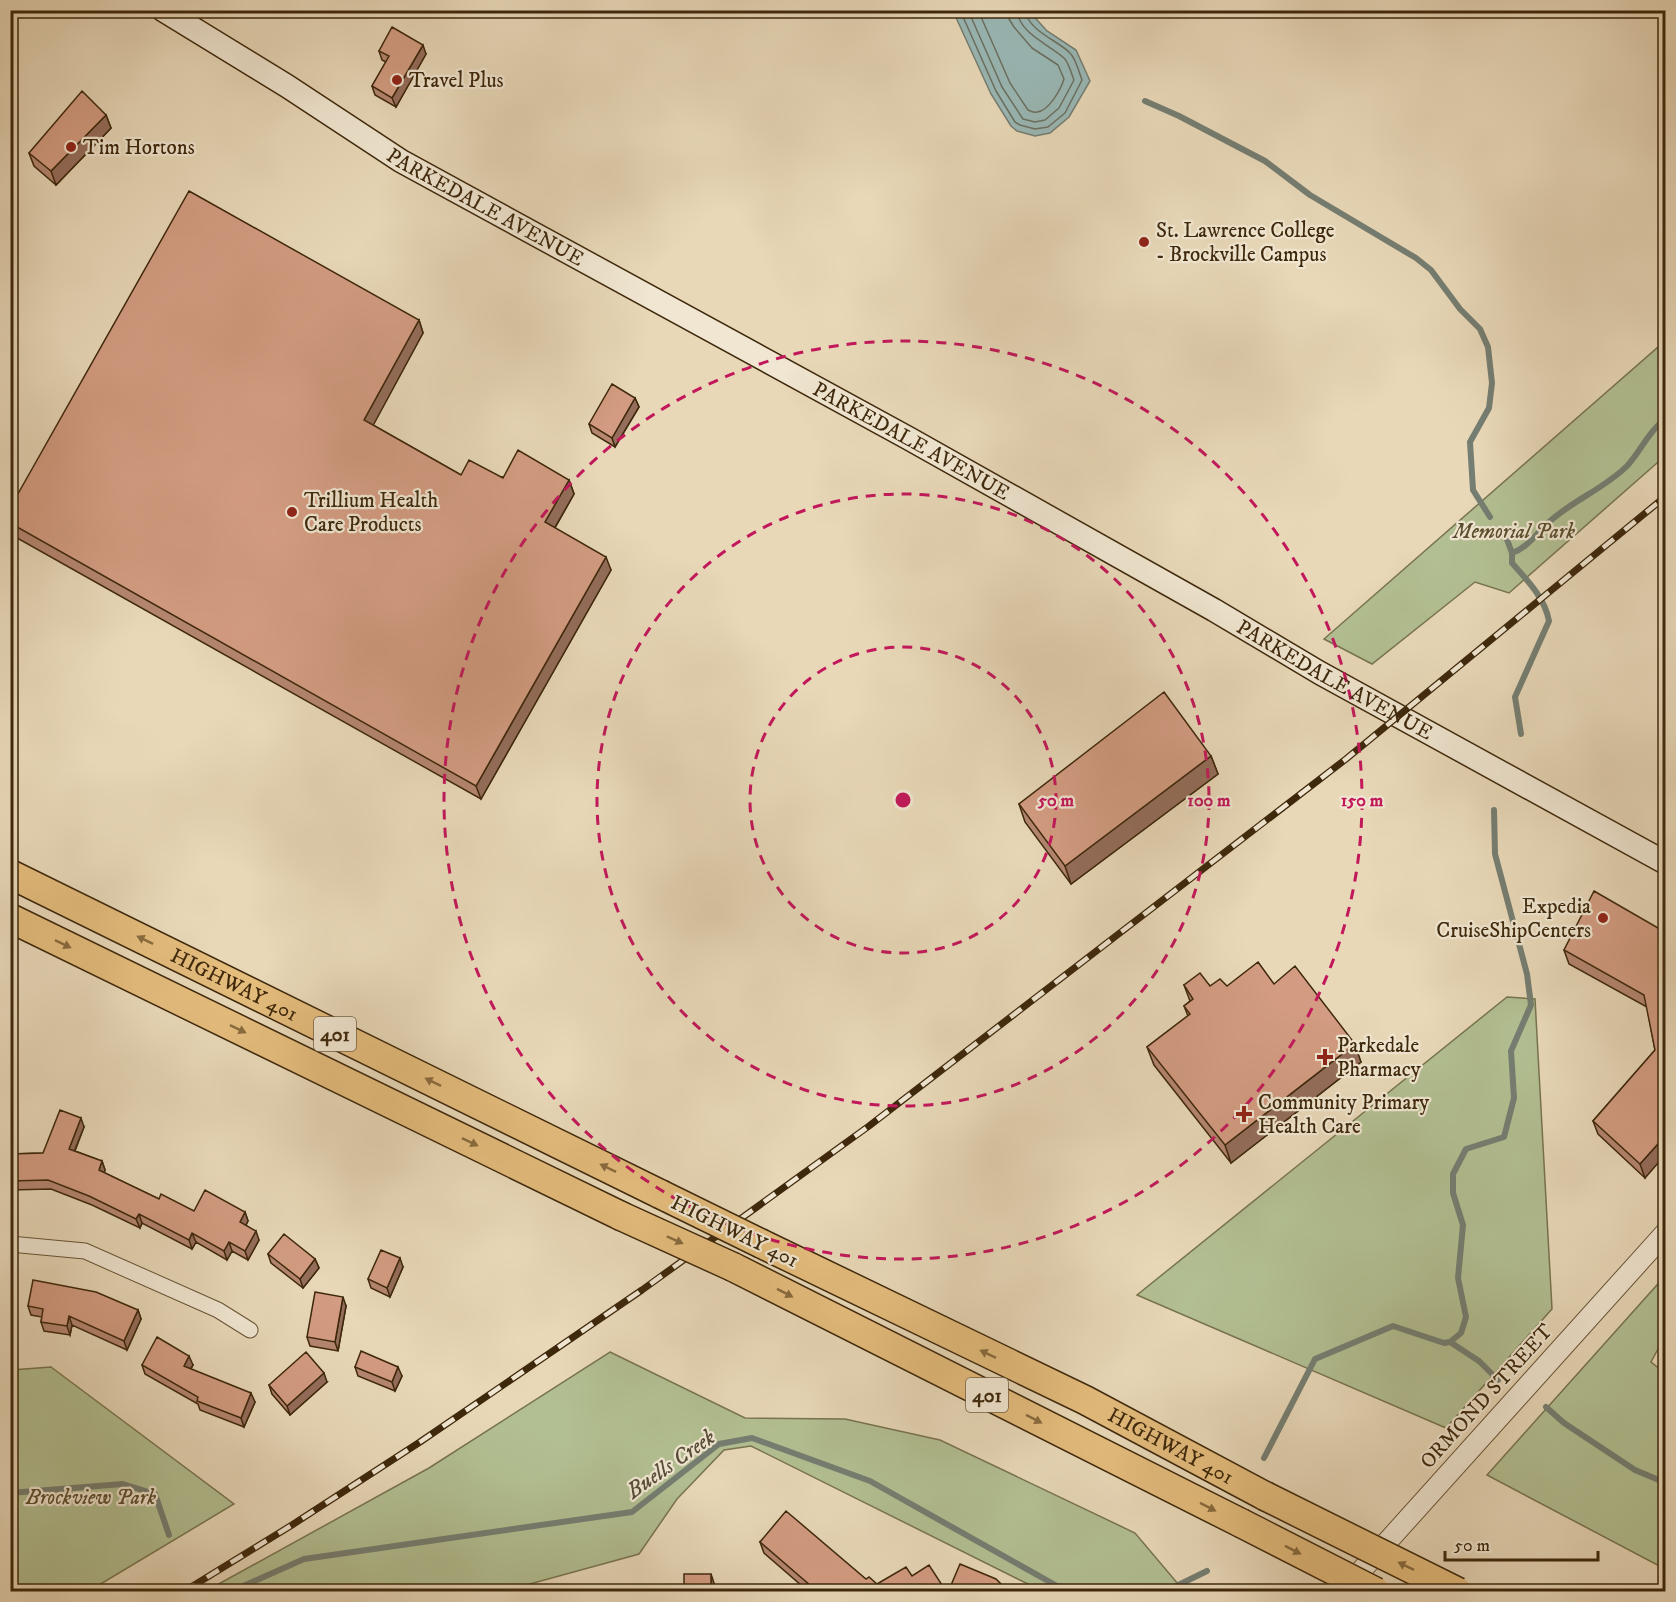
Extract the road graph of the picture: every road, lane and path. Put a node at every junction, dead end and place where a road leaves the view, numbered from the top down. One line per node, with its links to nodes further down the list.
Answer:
1 (163, 10): 2 (main road, PARKEDALE AVENUE)
2 (1665, 863)
3 (10, 874): 10 (highway, HIGHWAY 401 / 401, one-way to 3, bridge)
4 (10, 918): 9 (highway, HIGHWAY 401 / 401, one-way to 9, bridge)
5 (1665, 1232): 8 (street, ORMOND STREET)
6 (10, 1244): 7 (street)
7 (250, 1330)
8 (1342, 1592)
9 (1376, 1592)
10 (1458, 1592)

